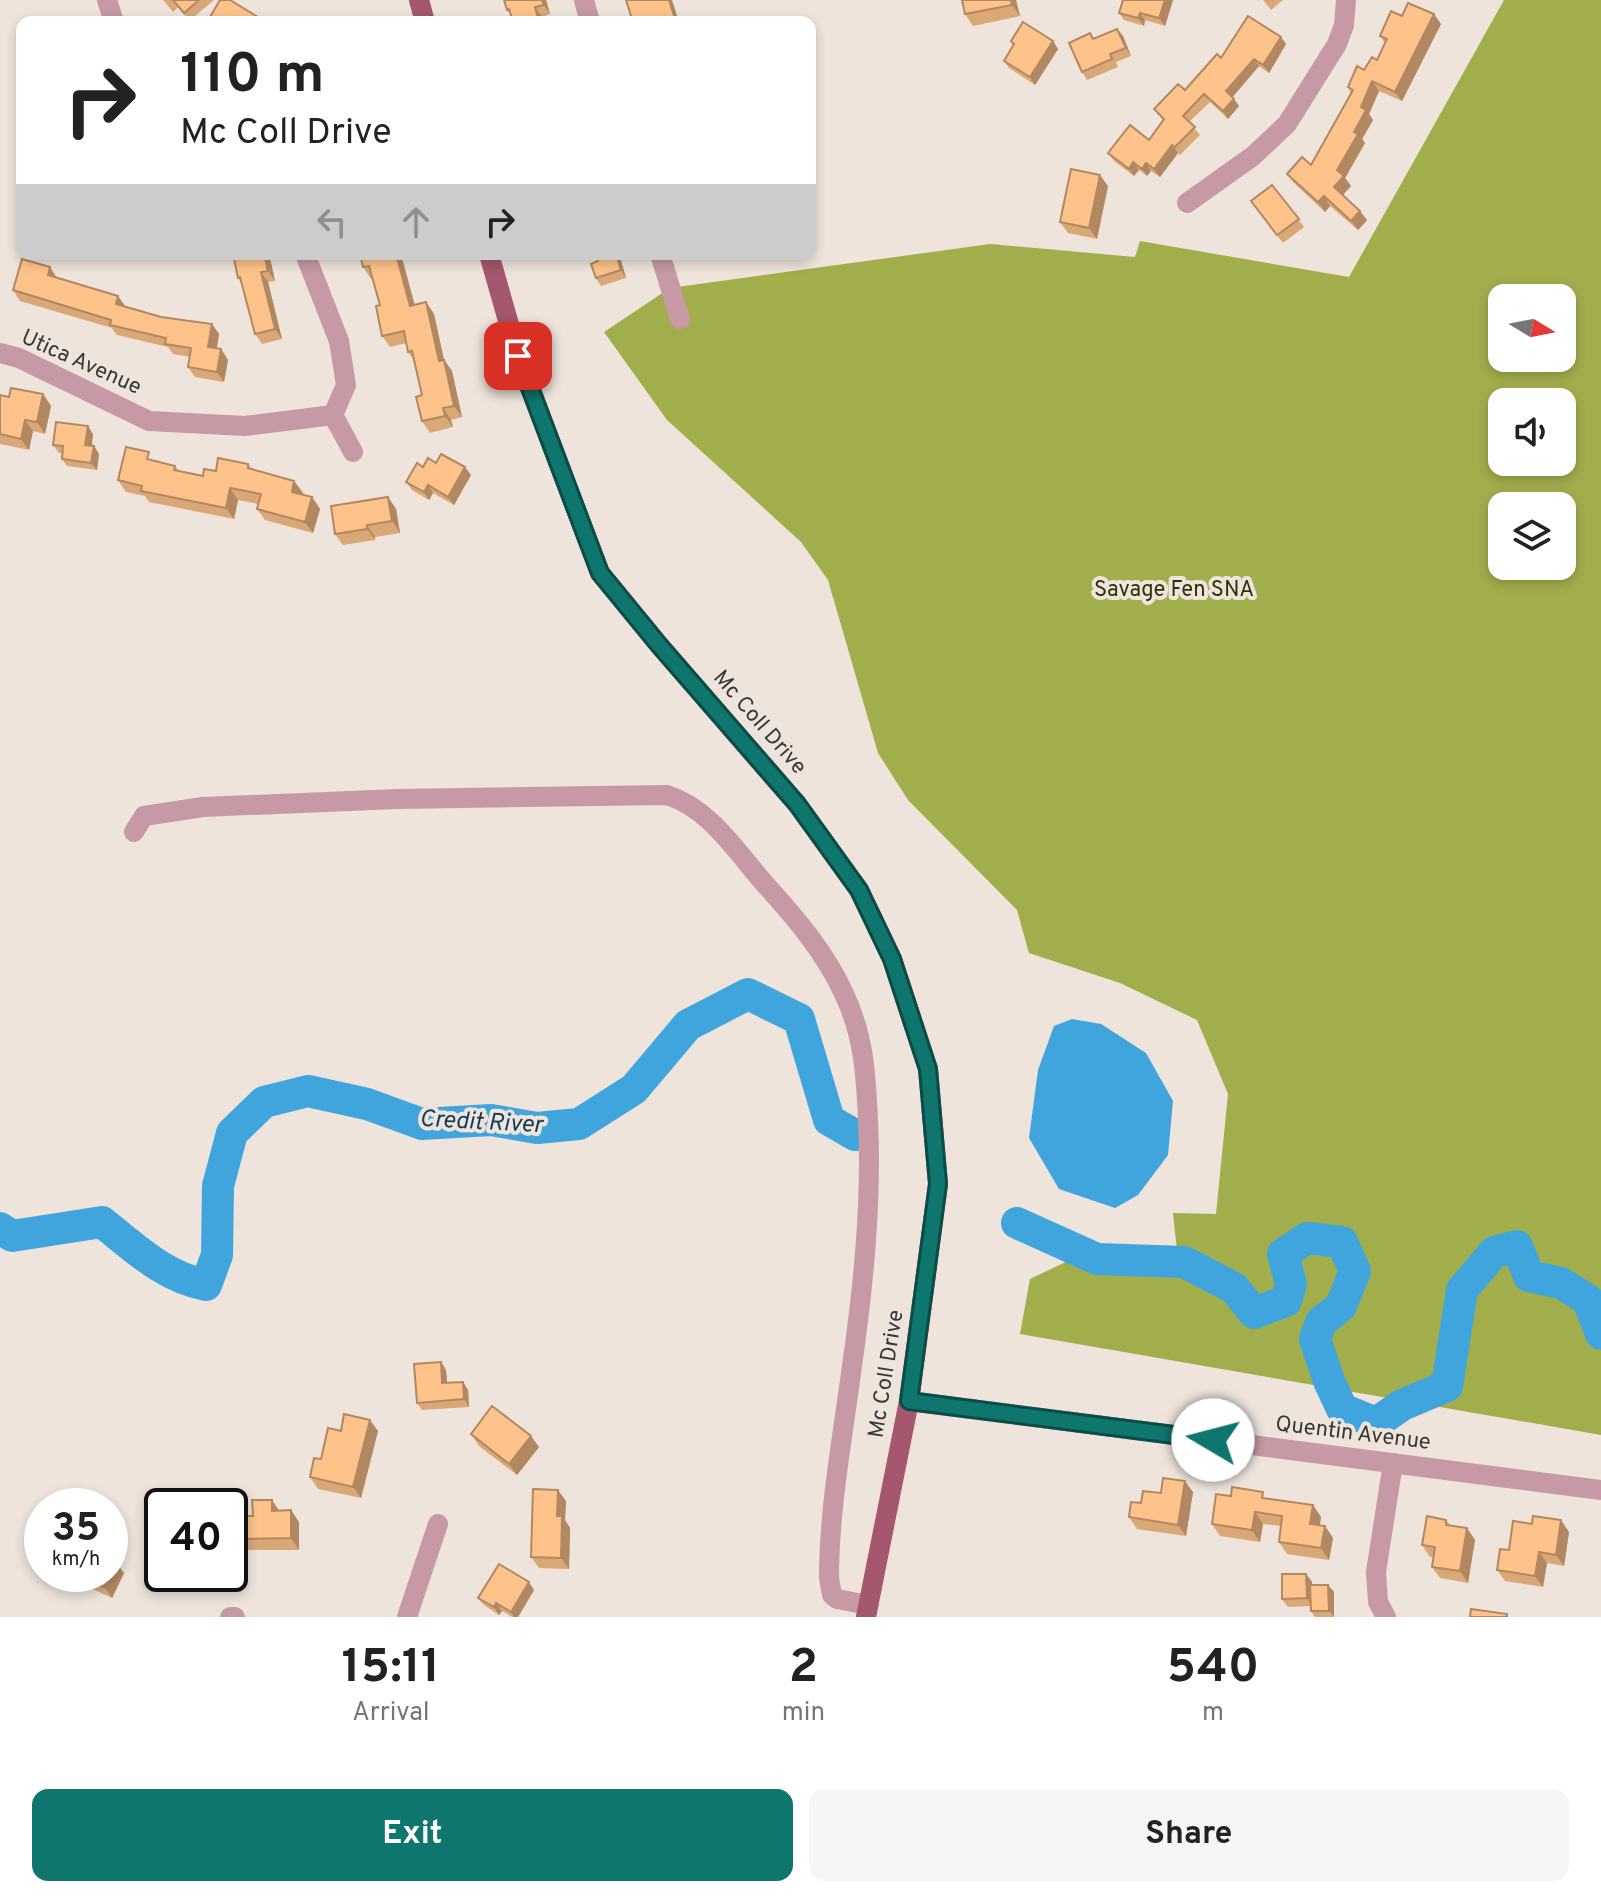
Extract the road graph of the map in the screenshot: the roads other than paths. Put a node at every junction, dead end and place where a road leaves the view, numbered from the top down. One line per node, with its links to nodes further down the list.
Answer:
1 (1346, 0): 2 (street)
2 (1187, 203)
3 (307, 260): 8 (street)
4 (491, 260): 11 (main road, Mc Coll Drive)
5 (662, 260): 6 (street)
6 (680, 319)
7 (0, 353): 8 (street, Utica Avenue)
8 (333, 415): 9 (street)
9 (353, 452)
10 (134, 832): 15 (street)
11 (909, 1401): 12 (street, Quentin Avenue); 15 (main road, Mc Coll Drive)
12 (1393, 1463): 13 (street, Quentin Avenue); 17 (street)
13 (1601, 1490)
14 (438, 1524): 16 (street)
15 (867, 1611)
16 (407, 1617)
17 (1386, 1617)

